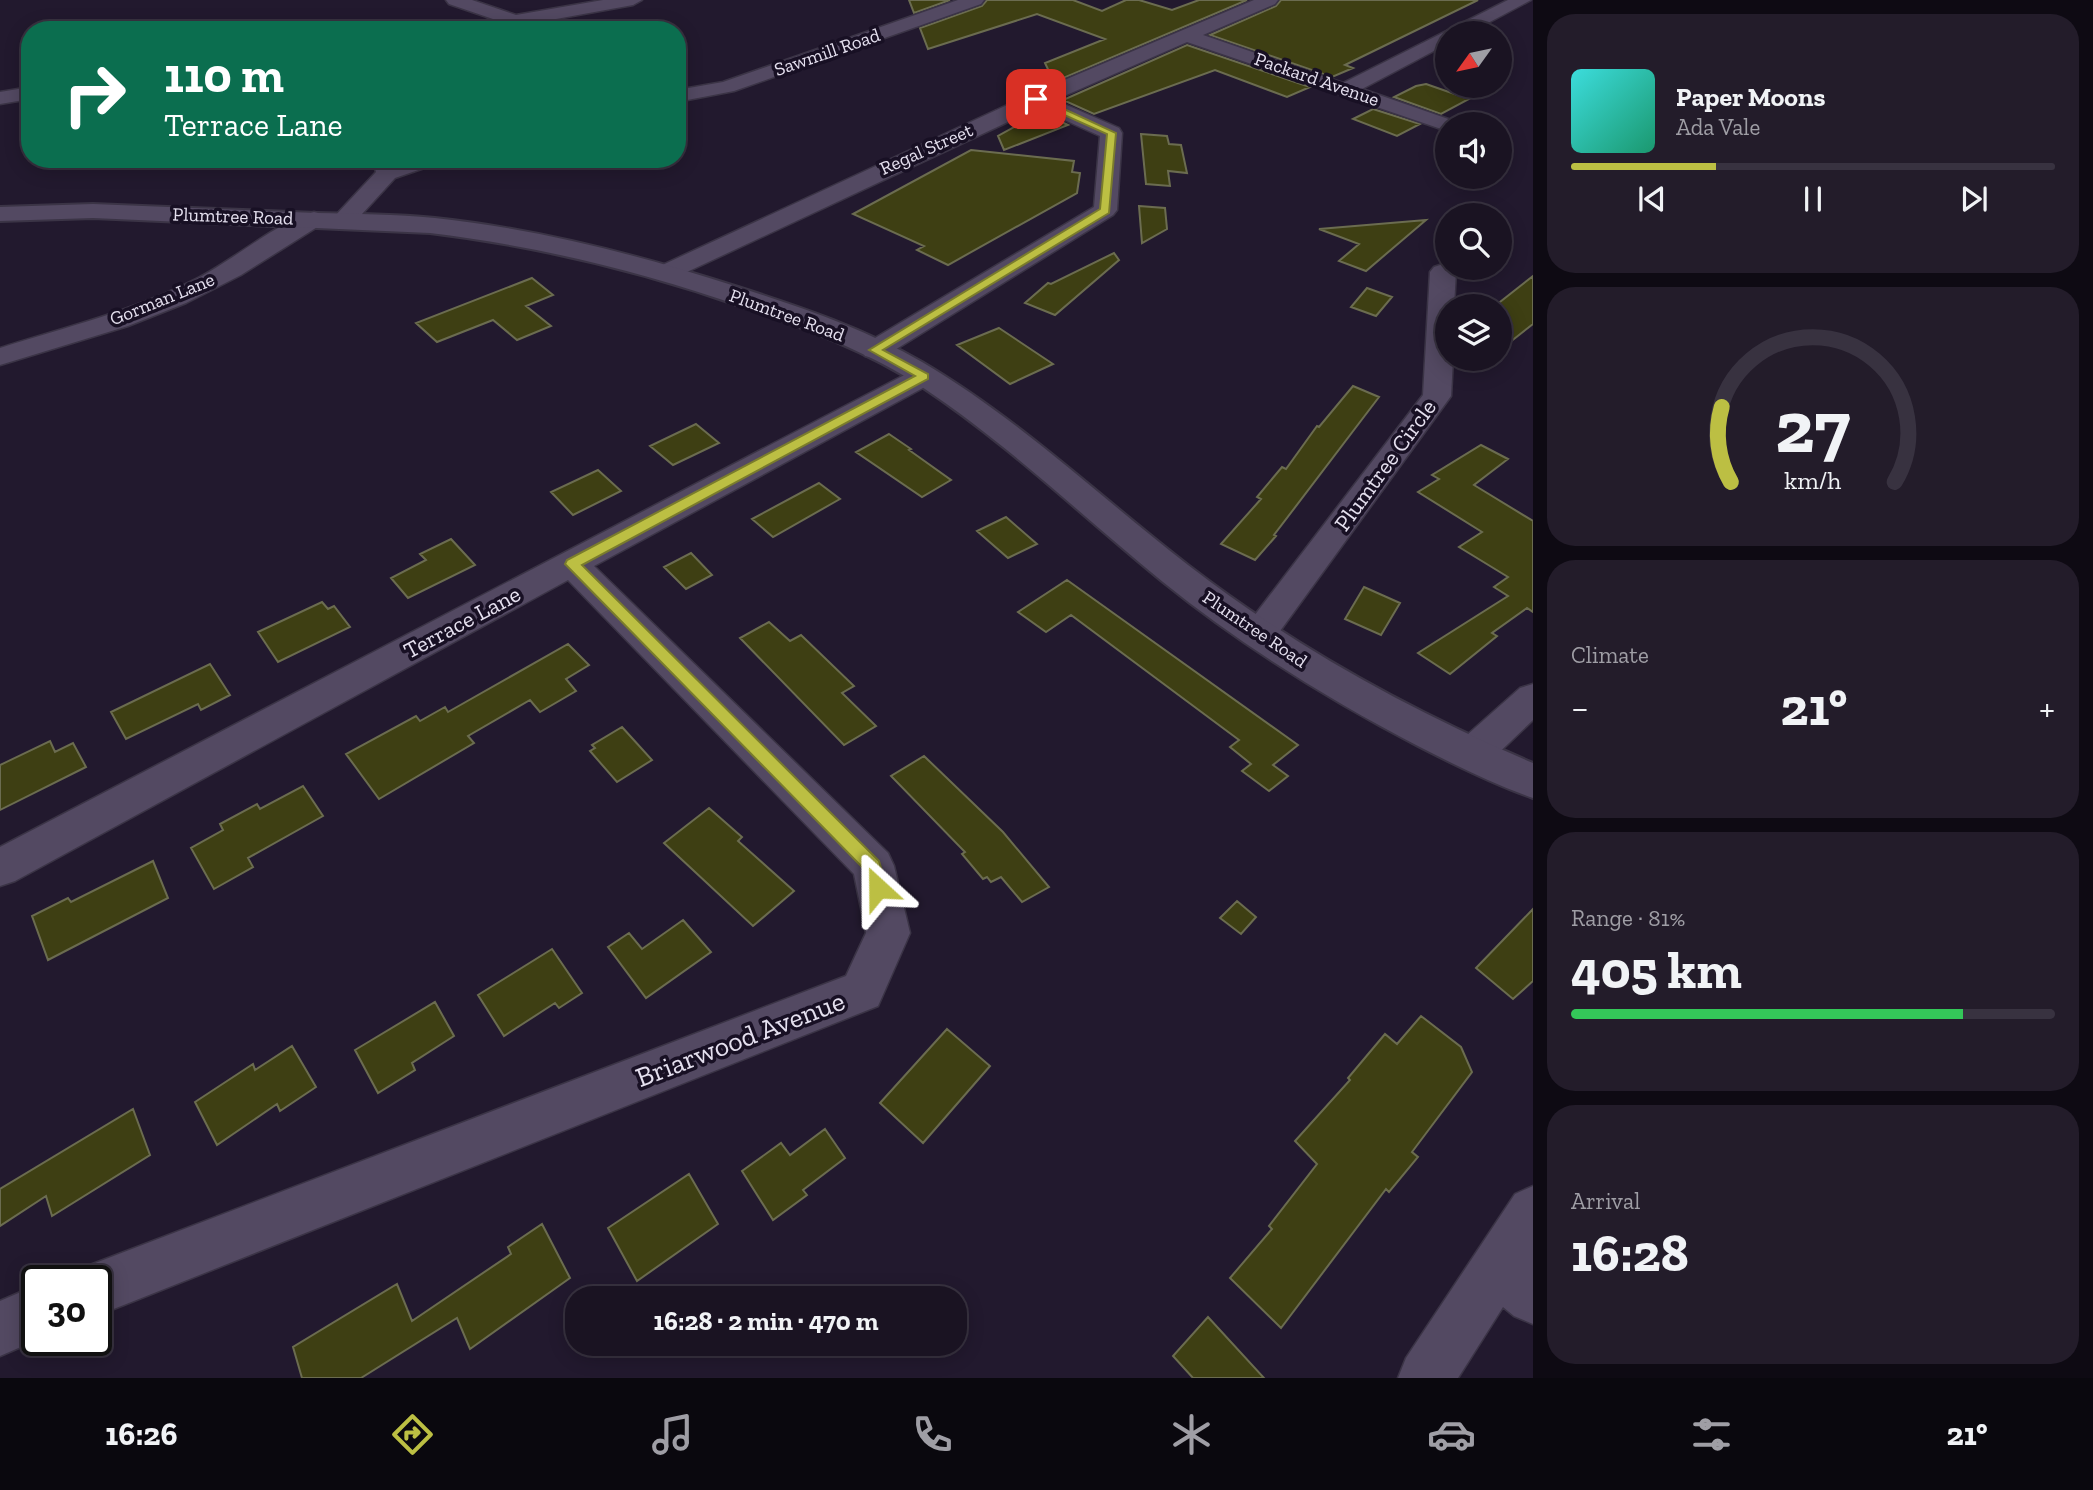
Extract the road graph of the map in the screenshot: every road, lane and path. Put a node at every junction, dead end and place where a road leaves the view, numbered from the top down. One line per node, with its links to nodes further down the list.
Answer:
1 (455, 0): 6 (street)
2 (633, 0): 7 (street)
3 (975, 0): 13 (street, Sawmill Road)
4 (1269, 0): 9 (street, Regal Street)
5 (1521, 0): 8 (street)
6 (511, 21)
7 (545, 21)
8 (1479, 21)
9 (1186, 34): 11 (street, Packard Avenue); 15 (street, Regal Street)
10 (1435, 43): 11 (street)
11 (1346, 89): 16 (street, Packard Avenue)
12 (21, 94): 14 (street)
13 (686, 94)
14 (0, 98)
15 (1036, 99): 20 (street, Regal Street); 22 (street)
16 (1435, 121)
17 (383, 168): 19 (street)
18 (0, 214): 19 (street, Plumtree Road)
19 (329, 220): 20 (street, Plumtree Road); 23 (street, Gorman Lane)
20 (665, 273): 22 (street, Plumtree Road)
21 (1443, 280): 26 (street, Plumtree Circle)
22 (875, 350): 24 (street, Plumtree Road)
23 (0, 358)
24 (924, 376): 25 (street, Terrace Lane); 26 (street, Plumtree Road)
25 (572, 564): 30 (street, Terrace Lane); 33 (street, Briarwood Avenue)
26 (1260, 634): 28 (street, Plumtree Road)
27 (1533, 698): 28 (street)
28 (1472, 754): 29 (street, Plumtree Road)
29 (1533, 781)
30 (0, 868)
31 (1533, 1212): 32 (street)
32 (1515, 1282): 36 (street)
33 (112, 1283)
34 (21, 1319): 35 (street)
35 (0, 1329)
36 (1426, 1378)

